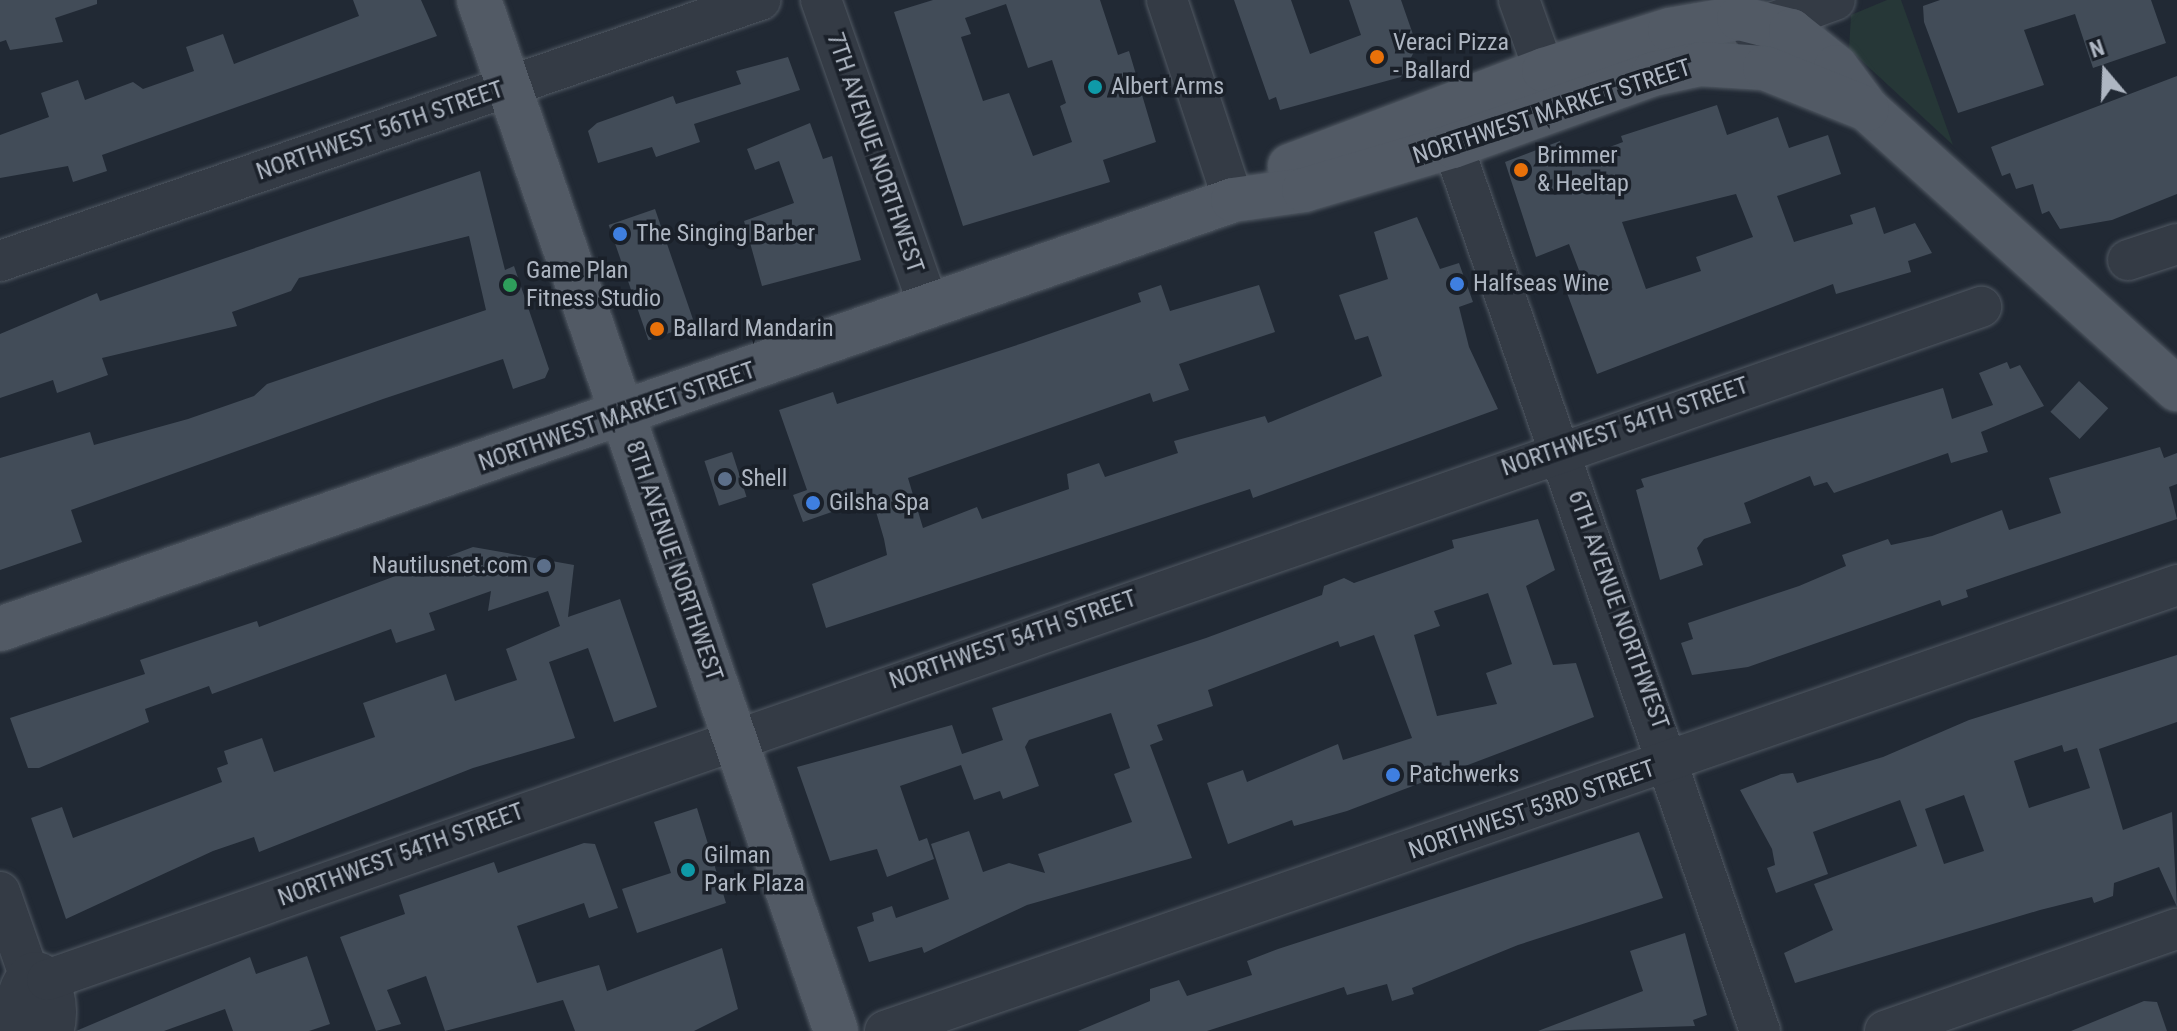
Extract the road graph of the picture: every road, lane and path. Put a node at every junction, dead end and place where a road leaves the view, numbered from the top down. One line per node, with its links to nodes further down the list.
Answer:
1 (479, 0): 11 (main road, 8TH AVENUE NORTHWEST)
2 (760, 0): 11 (street, NORTHWEST 56TH STREET)
3 (810, 0): 4 (street)
4 (821, 0): 18 (street, 7TH AVENUE NORTHWEST)
5 (1167, 0): 14 (street)
6 (1519, 0): 9 (street)
7 (1835, 0): 8 (street)
8 (1762, 12): 9 (main road, NORTHWEST MARKET STREET); 10 (street); 12 (main road, NORTHWEST MARKET STREET)
9 (1544, 70): 14 (main road, NORTHWEST MARKET STREET)
10 (1619, 86): 12 (main road, NORTHWEST MARKET STREET); 13 (main road, NORTHWEST MARKET STREET)
11 (509, 87): 17 (street, NORTHWEST 56TH STREET); 21 (main road, 8TH AVENUE NORTHWEST)
12 (1867, 109): 20 (main road, NORTHWEST MARKET STREET)
13 (1453, 146): 14 (main road, NORTHWEST MARKET STREET); 22 (street, 6TH AVENUE NORTHWEST)
14 (1233, 200): 18 (main road, NORTHWEST MARKET STREET)
15 (2177, 244): 16 (street)
16 (2128, 260)
17 (0, 261)
18 (929, 306): 21 (main road, NORTHWEST MARKET STREET)
19 (1981, 307): 22 (street, NORTHWEST 54TH STREET)
20 (2177, 389)
21 (624, 416): 24 (main road, NORTHWEST MARKET STREET); 25 (main road, 8TH AVENUE NORTHWEST)
22 (1559, 448): 25 (street, NORTHWEST 54TH STREET); 26 (street, 6TH AVENUE NORTHWEST)
23 (2177, 585): 26 (street, NORTHWEST 53RD STREET)
24 (0, 629)
25 (735, 737): 29 (street, NORTHWEST 54TH STREET); 30 (main road, 8TH AVENUE NORTHWEST)
26 (1672, 762): 31 (street, NORTHWEST 53RD STREET); 32 (street, 6TH AVENUE NORTHWEST)
27 (0, 892): 29 (street)
28 (2177, 929): 33 (street)
29 (30, 996)
30 (836, 1031)
31 (885, 1031)
32 (1760, 1031)
33 (1885, 1031)

